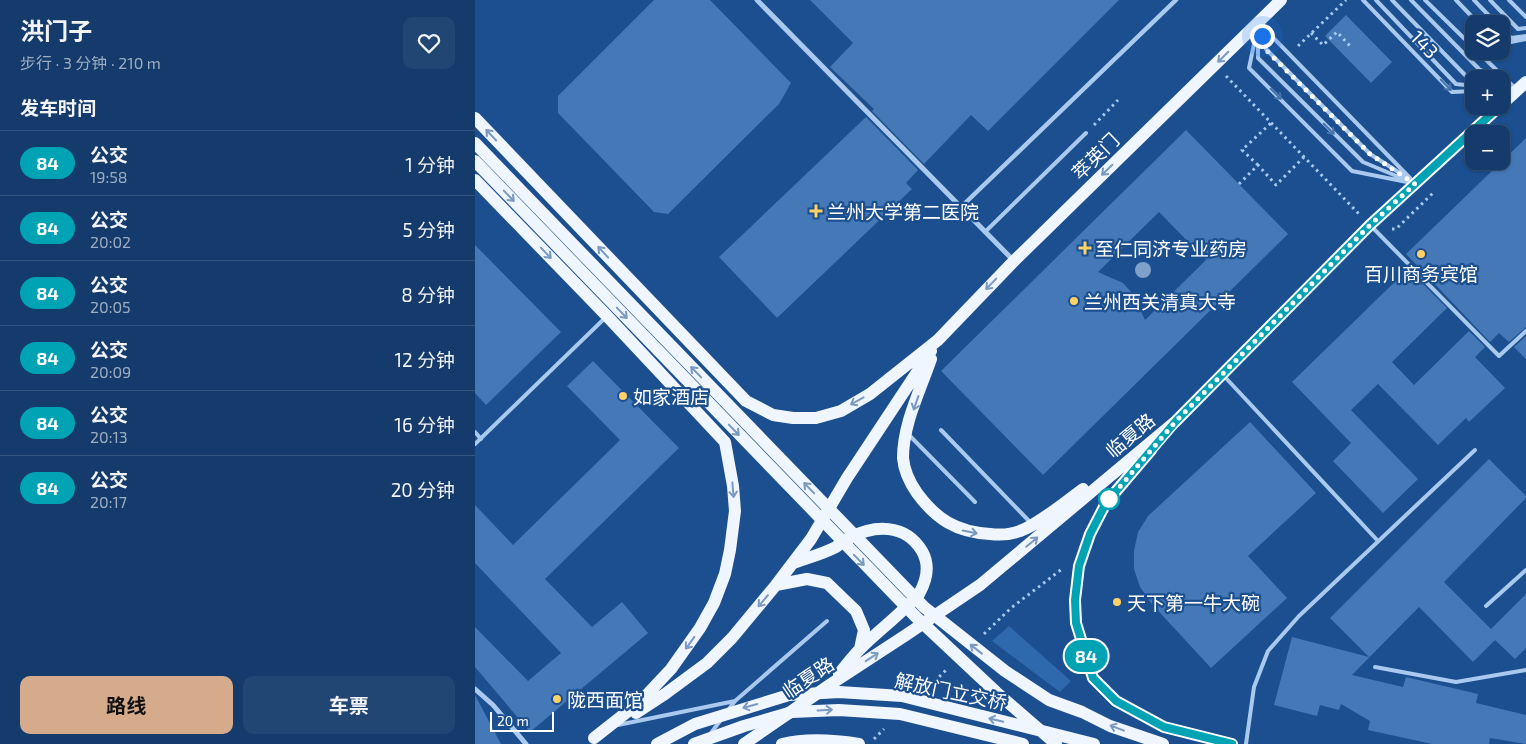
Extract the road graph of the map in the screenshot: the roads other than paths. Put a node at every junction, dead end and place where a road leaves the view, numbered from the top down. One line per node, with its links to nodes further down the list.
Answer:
1 (757, 0): 36 (street)
2 (1176, 0): 36 (street)
3 (1281, 0): 16 (main road, 萃英门)
4 (1363, 0): 27 (lane, 143, one-way to 27)
5 (1376, 0): 25 (lane)
6 (1392, 0): 24 (lane)
7 (1411, 0): 23 (lane)
8 (1425, 0): 20 (lane)
9 (1456, 0): 13 (lane)
10 (1474, 0): 14 (lane)
11 (1490, 0): 17 (lane)
12 (1509, 0): 15 (lane)
13 (1470, 15)
14 (1488, 15)
15 (1526, 17)
16 (1258, 23): 35 (lane); 35 (lane); 35 (lane, one-way to 35); 35 (lane, one-way to 35); 39 (main road, 萃英门, one-way to 39)
17 (1526, 28)
18 (1510, 37): 19 (lane)
19 (1526, 37): 21 (lane)
20 (1465, 39)
21 (1510, 41)
22 (1489, 60): 26 (lane)
23 (1481, 70)
24 (1465, 76)
25 (1465, 85)
26 (1522, 86): 28 (main road, 临夏路)
27 (1465, 91)
28 (1510, 97)
29 (1491, 115): 35 (main road, 临夏路)
30 (475, 118): 42 (main road, one-way to 30)
31 (1086, 133): 38 (lane)
32 (475, 143): 77 (main road, one-way to 32, bridge)
33 (475, 161): 75 (main road, one-way to 75, bridge)
34 (475, 180): 40 (main road, one-way to 40)
35 (1415, 184): 37 (main road, 临夏路)
36 (961, 207): 38 (street)
37 (1370, 225): 41 (lane); 43 (main road, 临夏路)
38 (985, 232): 39 (street)
39 (1014, 261): 42 (main road, 萃英门, one-way to 42)
40 (607, 316): 48 (lane); 66 (main road, one-way to 66)
41 (1526, 331)
42 (938, 340): 47 (main road, one-way to 47); 54 (main road)
43 (1222, 374): 44 (main road, 临夏路); 53 (lane)
44 (1176, 421): 52 (main road); 62 (main road, 临夏路, one-way to 44); 78 (main road)
45 (941, 430): 52 (lane)
46 (475, 432): 48 (lane)
47 (905, 432): 51 (lane); 52 (main road, one-way to 52)
48 (481, 439): 49 (lane)
49 (475, 444)
50 (1475, 450): 53 (lane)
51 (975, 502)
52 (1032, 524)
53 (1378, 541): 79 (lane)
54 (793, 563): 56 (main road); 59 (main road)
55 (1526, 570): 57 (lane)
56 (776, 585): 59 (main road); 65 (main road, one-way to 65)
57 (1486, 606)
58 (827, 621): 64 (lane)
59 (860, 649): 62 (main road)
60 (1375, 667): 61 (lane)
61 (1526, 670)
62 (831, 684): 71 (main road, 临夏路)
63 (475, 689): 67 (street)
64 (735, 701): 65 (lane); 70 (lane)
65 (618, 725): 66 (main road)
66 (589, 741)
67 (526, 744)
68 (657, 744): 76 (main road, 解放门立交桥, one-way to 68, bridge)
69 (694, 744): 74 (main road, 解放门立交桥, one-way to 74, bridge)
70 (703, 744)
71 (744, 744)
72 (782, 744): 73 (main road)
73 (859, 744)
74 (1023, 744)
75 (1056, 744)
76 (1094, 744)
77 (1163, 744)
78 (1232, 744)
79 (1246, 744)

